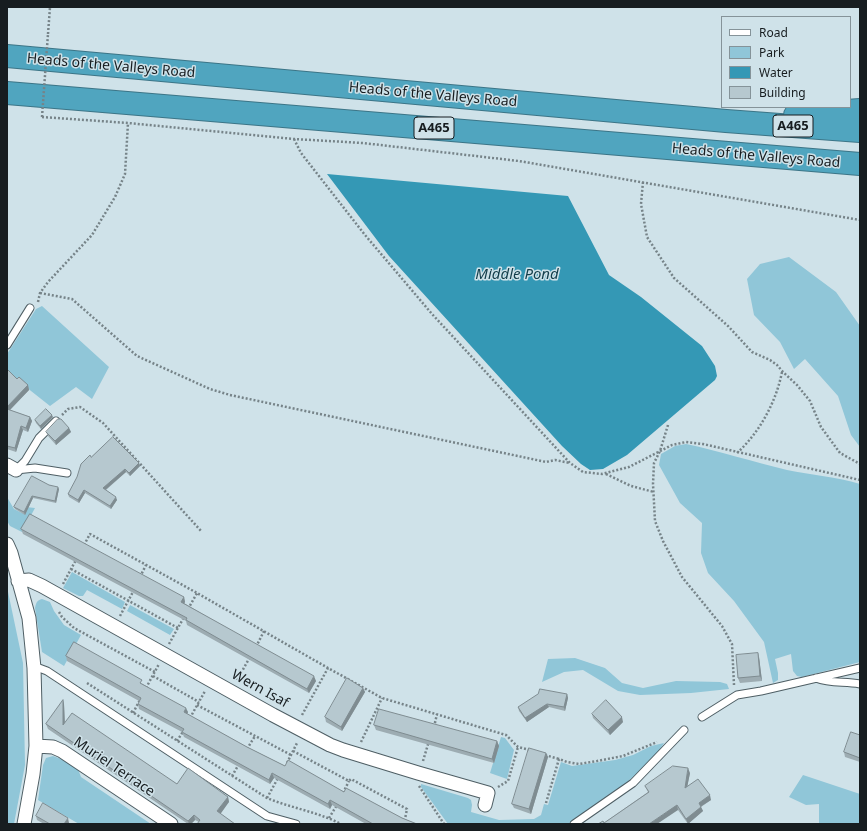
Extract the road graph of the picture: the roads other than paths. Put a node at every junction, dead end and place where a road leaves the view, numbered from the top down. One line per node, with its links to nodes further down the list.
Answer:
1 (7, 56): 4 (highway, Heads of the Valleys Road / A465)
2 (7, 93): 6 (highway, Heads of the Valleys Road / A465)
3 (860, 110): 4 (highway)
4 (726, 121): 5 (highway, Heads of the Valleys Road / A465)
5 (860, 131)
6 (860, 164)
7 (30, 308): 8 (lane)
8 (7, 344)
9 (56, 421): 10 (lane)
10 (12, 468): 11 (lane)
11 (68, 473)
12 (7, 544): 13 (street)
13 (18, 581): 14 (street); 21 (street, Wern Isaf)
14 (34, 668): 20 (street); 24 (lane)
15 (860, 668): 16 (lane)
16 (816, 678): 17 (lane); 18 (lane)
17 (860, 684)
18 (702, 717)
19 (684, 730): 25 (lane)
20 (36, 746): 22 (street); 23 (street, Muriel Terrace)
21 (486, 799)
22 (24, 824)
23 (171, 824)
24 (296, 824)
25 (574, 824)

